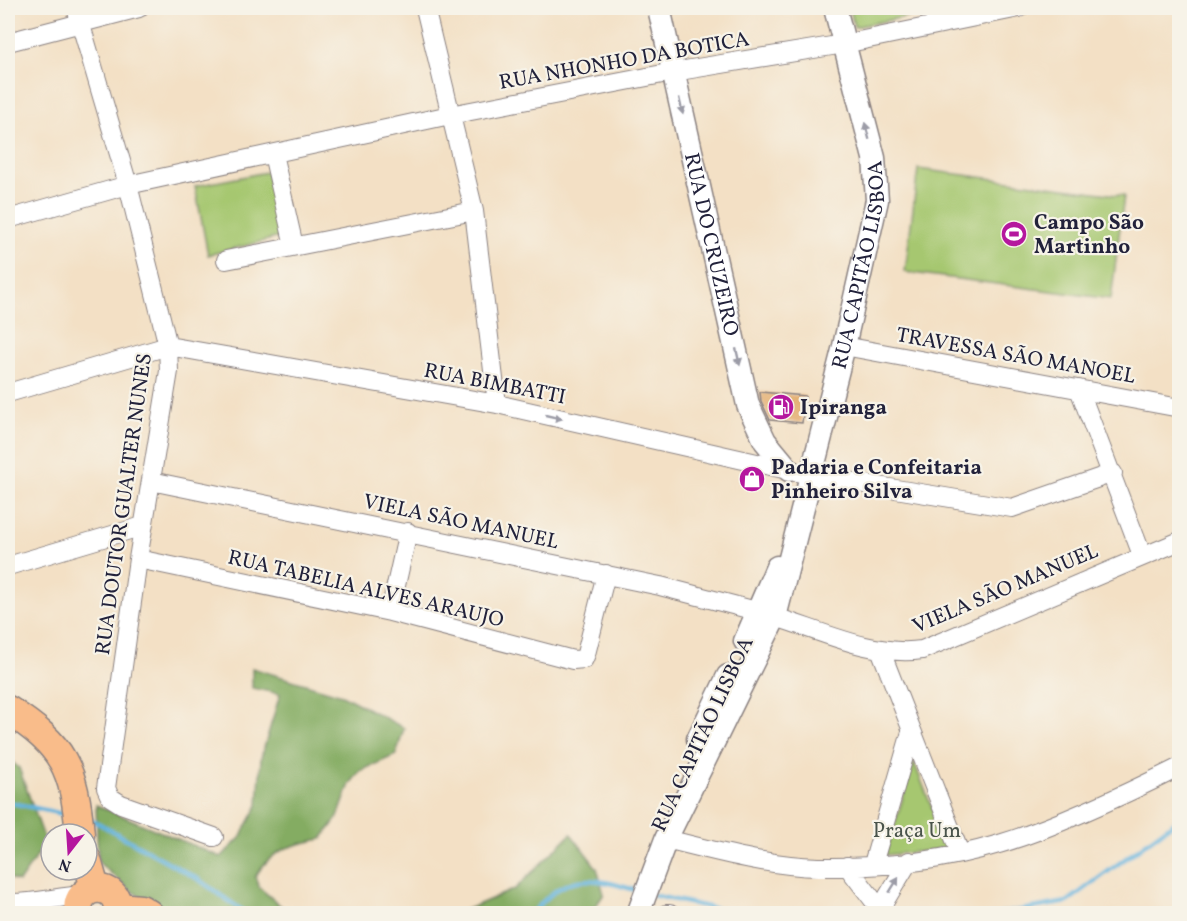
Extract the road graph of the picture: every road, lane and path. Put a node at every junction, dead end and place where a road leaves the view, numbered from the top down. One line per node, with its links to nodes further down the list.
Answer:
1 (139, 8): 6 (street)
2 (425, 8): 10 (street)
3 (659, 8): 9 (street, RUA DO CRUZEIRO)
4 (836, 8): 8 (street, RUA CAPITÃO LISBOA)
5 (1017, 8): 8 (street, RUA NHONHO DA BOTICA)
6 (78, 14): 7 (street); 12 (street, RUA DOUTOR GUALTER NUNES)
7 (8, 42)
8 (844, 44): 9 (street, RUA NHONHO DA BOTICA); 18 (street, RUA CAPITÃO LISBOA, one-way to 8)
9 (673, 72): 10 (street, RUA NHONHO DA BOTICA); 23 (street, RUA DO CRUZEIRO, one-way to 23)
10 (450, 115): 11 (street, RUA NHONHO DA BOTICA); 13 (street)
11 (273, 153): 12 (street, RUA NHONHO DA BOTICA); 15 (street)
12 (128, 185): 14 (street, RUA NHONHO DA BOTICA); 17 (street, RUA DOUTOR GUALTER NUNES)
13 (474, 211): 15 (street); 21 (street)
14 (8, 219)
15 (294, 246): 16 (street)
16 (226, 260)
17 (168, 346): 20 (street); 21 (street, RUA BIMBATTI); 25 (street, RUA DOUTOR GUALTER NUNES)
18 (844, 346): 19 (street, TRAVESSA SÃO MANOEL); 23 (street, RUA CAPITÃO LISBOA)
19 (1079, 389): 22 (street, TRAVESSA SÃO MANOEL); 24 (street)
20 (8, 393)
21 (497, 404): 23 (street, RUA BIMBATTI, one-way to 23)
22 (1179, 408)
23 (800, 472): 24 (street, RUA BIMBATTI); 34 (street, RUA CAPITÃO LISBOA)
24 (1113, 473): 29 (street)
25 (151, 481): 26 (street, RUA DOUTOR GUALTER NUNES); 27 (street, VIELA SÃO MANUEL)
26 (143, 526): 30 (street, RUA DOUTOR GUALTER NUNES); 31 (street)
27 (408, 532): 32 (street, VIELA SÃO MANUEL); 33 (street)
28 (1179, 541): 29 (street, VIELA SÃO MANUEL)
29 (1142, 555): 35 (street, VIELA SÃO MANUEL)
30 (138, 559): 33 (street, RUA TABELIA ALVES ARAUJO); 41 (street, RUA DOUTOR GUALTER NUNES)
31 (8, 566)
32 (606, 574): 33 (street, RUA TABELIA ALVES ARAUJO); 34 (street, VIELA SÃO MANUEL)
33 (390, 612)
34 (768, 614): 35 (street, VIELA SÃO MANUEL); 42 (street, RUA CAPITÃO LISBOA); 47 (street, RUA CAPITÃO LISBOA)
35 (880, 649): 38 (street)
36 (8, 710): 40 (main road)
37 (8, 732): 40 (main road)
38 (912, 732): 43 (street); 45 (street)
39 (1179, 768): 43 (street)
40 (69, 822)
41 (214, 837)
42 (666, 839): 46 (street); 47 (street, RUA CAPITÃO LISBOA)
43 (960, 854): 44 (street)
44 (909, 861): 45 (street); 52 (street, one-way to 44)
45 (873, 864): 46 (street)
46 (847, 866): 52 (street)
47 (647, 870): 50 (street, RUA CAPITÃO LISBOA)
48 (84, 892): 49 (street); 51 (main road)
49 (8, 903)
50 (632, 907)
51 (118, 910): 53 (main road)
52 (880, 912)
53 (149, 914)
54 (666, 914): 55 (street)
55 (670, 914)

